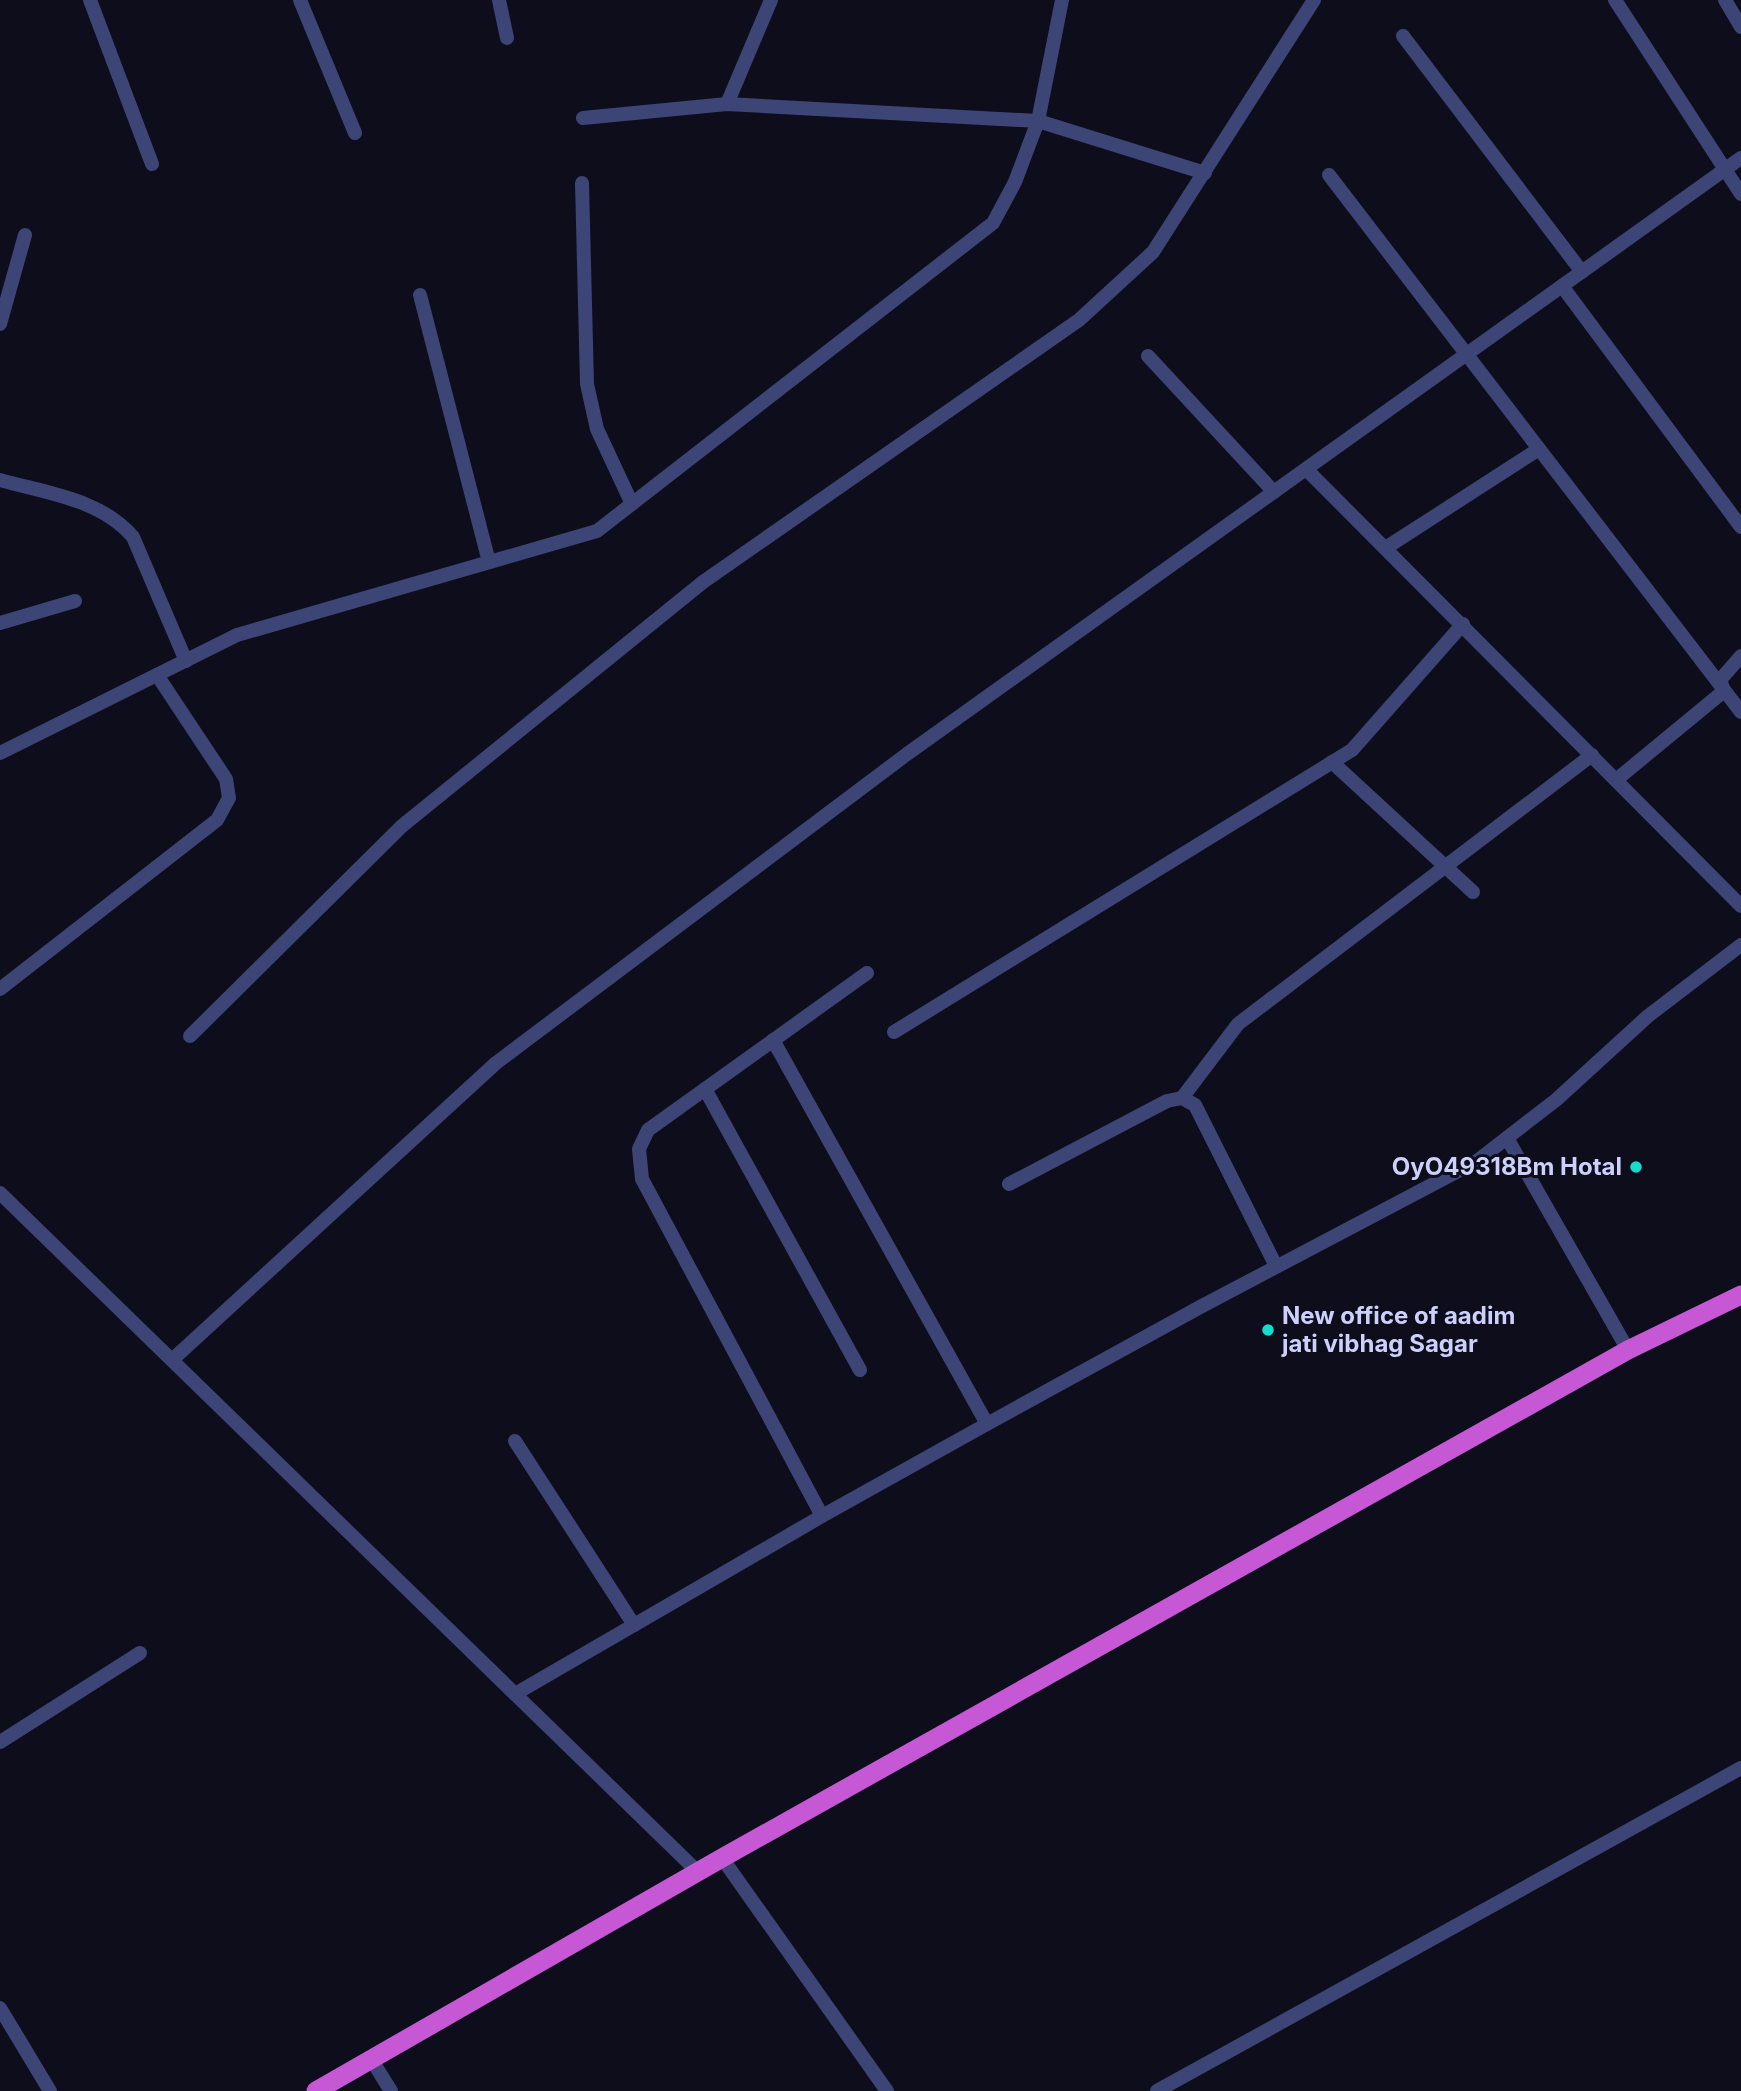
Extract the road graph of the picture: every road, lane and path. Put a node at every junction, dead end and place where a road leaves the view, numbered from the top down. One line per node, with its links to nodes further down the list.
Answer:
1 (90, 0): 17 (street)
2 (300, 0): 15 (street)
3 (499, 0): 11 (street)
4 (771, 0): 12 (street)
5 (1062, 0): 14 (street)
6 (1314, 0): 19 (street)
7 (1615, 0): 18 (street)
8 (1725, 0): 9 (street)
9 (1741, 27)
10 (1403, 36): 24 (street)
11 (507, 38)
12 (727, 104): 13 (street); 14 (street)
13 (583, 118)
14 (1038, 121): 19 (street); 34 (street)
15 (355, 134)
16 (1741, 158): 18 (street)
17 (152, 164)
18 (1726, 169): 22 (street); 24 (street)
19 (1205, 173): 57 (street)
20 (1329, 175): 28 (street)
21 (582, 183): 34 (street)
22 (1741, 194)
23 (25, 235): 27 (street)
24 (1582, 272): 25 (street)
25 (1562, 286): 28 (street); 35 (street)
26 (420, 295): 37 (street)
27 (0, 324)
28 (1466, 354): 30 (street); 31 (street)
29 (1148, 356): 33 (street)
30 (1539, 449): 36 (street); 44 (street)
31 (1307, 469): 33 (street); 36 (street)
32 (0, 480): 42 (street)
33 (1274, 492): 67 (street)
34 (632, 504): 37 (street)
35 (1741, 527)
36 (1387, 547): 40 (street)
37 (489, 562): 42 (street)
38 (75, 601): 39 (street)
39 (0, 623)
40 (1463, 624): 47 (street); 48 (street)
41 (1741, 656): 44 (street)
42 (186, 661): 43 (street)
43 (157, 675): 46 (street); 55 (street)
44 (1724, 691): 45 (street); 49 (street)
45 (1741, 712)
46 (0, 753)
47 (1592, 755): 49 (street); 50 (street)
48 (1332, 762): 50 (street); 56 (street)
49 (1616, 780): 52 (street)
50 (1445, 866): 51 (street); 60 (street)
51 (1473, 892)
52 (1741, 906)
53 (1741, 945): 61 (street)
54 (867, 973): 58 (street)
55 (0, 989)
56 (894, 1032)
57 (190, 1036)
58 (773, 1040): 59 (street); 69 (street)
59 (705, 1089): 68 (street); 71 (street)
60 (1182, 1098): 62 (street); 64 (street)
61 (1507, 1138): 64 (street); 66 (street)
62 (1009, 1184)
63 (0, 1193): 67 (street)
64 (1276, 1266): 69 (street)
65 (1741, 1295): 66 (highway)
66 (1628, 1350): 77 (highway)
67 (172, 1360): 74 (street)
68 (860, 1370)
69 (987, 1424): 71 (street)
70 (515, 1441): 72 (street)
71 (822, 1516): 72 (street)
72 (634, 1625): 74 (street)
73 (140, 1653): 75 (street)
74 (515, 1694): 78 (street)
75 (0, 1742)
76 (1741, 1768): 85 (street)
77 (722, 1858): 78 (highway); 84 (street)
78 (698, 1872): 80 (highway)
79 (0, 2008): 81 (street)
80 (371, 2060): 82 (highway); 83 (street)
81 (50, 2091)
82 (316, 2091)
83 (391, 2091)
84 (887, 2091)
85 (1157, 2091)

